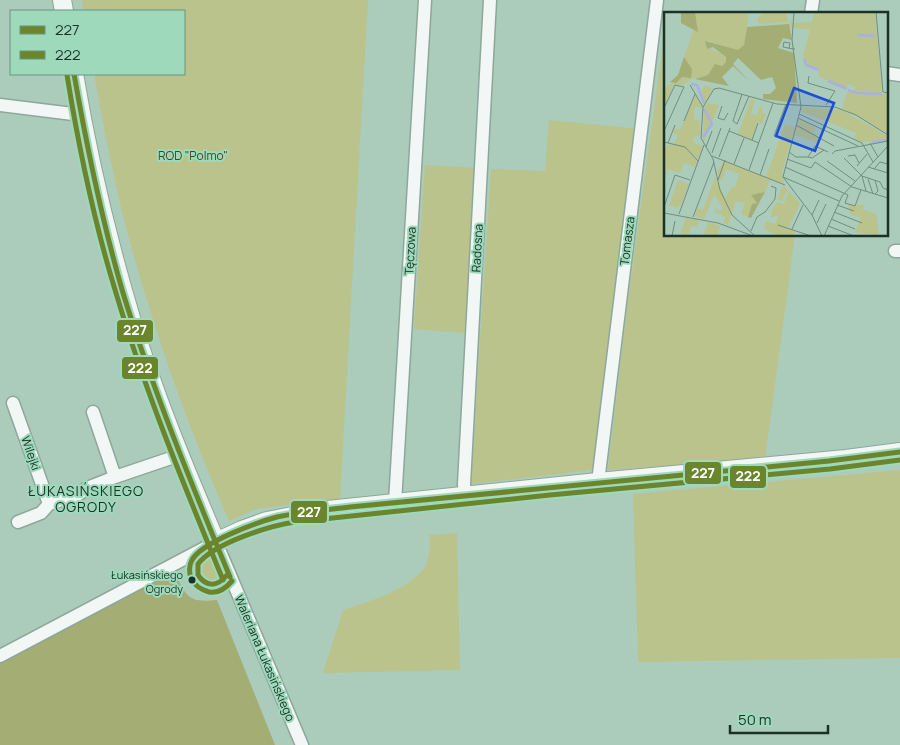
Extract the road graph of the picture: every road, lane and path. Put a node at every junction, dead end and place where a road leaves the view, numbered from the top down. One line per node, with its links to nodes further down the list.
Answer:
1 (425, 0): 14 (street, Tęczowa)
2 (490, 0): 13 (street, Radosna)
3 (657, 0): 12 (street, Tomasza)
4 (74, 75): 6 (street, Waleriana Łukasińskiego)
5 (0, 105): 6 (street)
6 (81, 115): 10 (street, Waleriana Łukasińskiego)
7 (13, 402): 15 (street, Wilejki)
8 (92, 412): 11 (street)
9 (900, 452): 12 (street)
10 (180, 454): 11 (street); 17 (street, Waleriana Łukasińskiego)
11 (115, 477): 15 (street)
12 (598, 482): 13 (street)
13 (465, 496): 14 (street)
14 (395, 503): 17 (street)
15 (48, 504): 16 (street)
16 (18, 522)
17 (216, 542): 18 (street); 19 (street, Waleriana Łukasińskiego)
18 (0, 656)
19 (302, 745)

